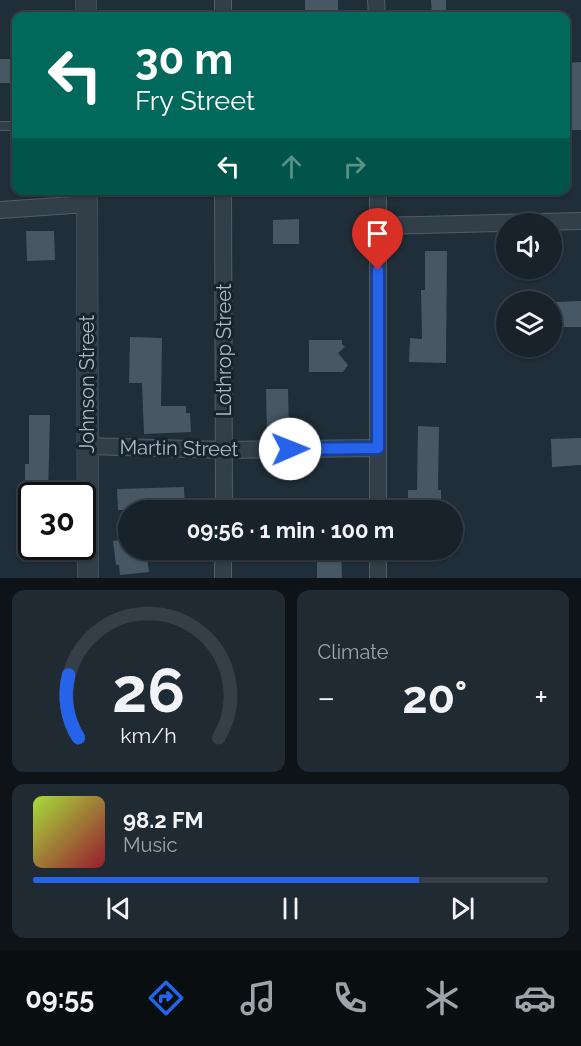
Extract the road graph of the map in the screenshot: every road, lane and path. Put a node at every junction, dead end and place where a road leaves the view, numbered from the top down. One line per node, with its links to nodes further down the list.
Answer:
1 (223, 195): 9 (street, Lothrop Street)
2 (378, 195): 6 (street)
3 (87, 197): 4 (street); 7 (street, Johnson Street)
4 (0, 210)
5 (581, 221): 6 (street)
6 (378, 226): 8 (street)
7 (87, 446): 9 (street, Martin Street); 14 (street, Johnson Street)
8 (378, 448): 9 (street, Martin Street); 11 (street)
9 (224, 450): 10 (street, Lothrop Street)
10 (224, 500)
11 (378, 500)
12 (224, 560): 15 (street)
13 (378, 560): 16 (street)
14 (88, 578)
15 (223, 578)
16 (378, 578)

